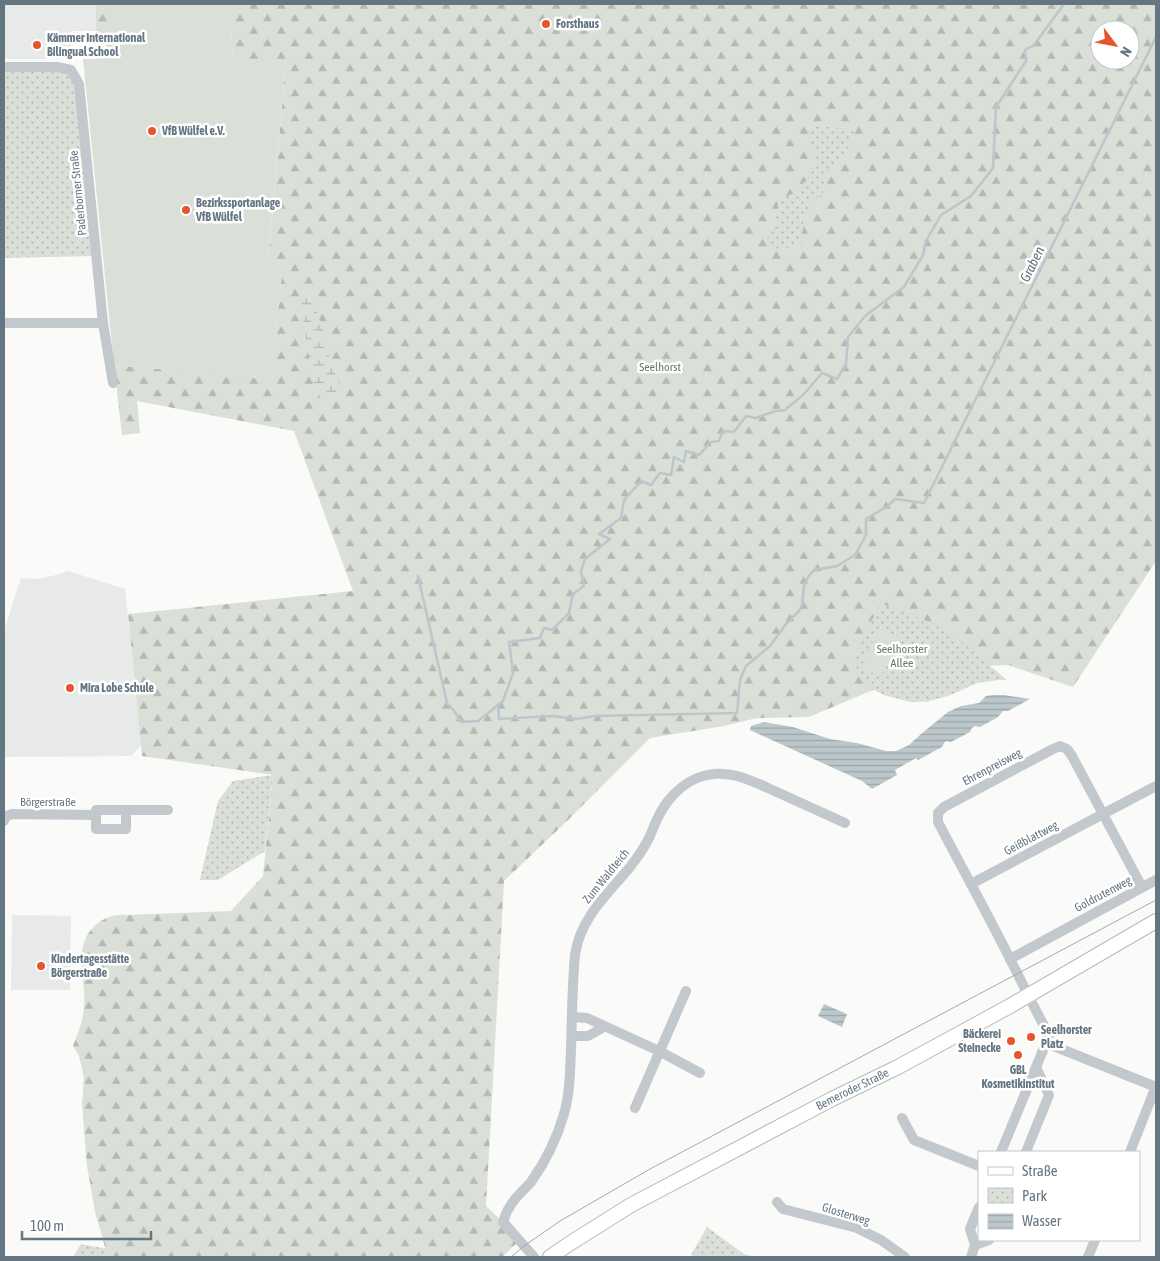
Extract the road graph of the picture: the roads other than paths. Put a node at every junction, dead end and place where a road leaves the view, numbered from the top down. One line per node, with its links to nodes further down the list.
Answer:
1 (4, 67): 3 (street, Paderborner Straße)
2 (4, 323): 3 (street)
3 (103, 323): 4 (street, Paderborner Straße)
4 (113, 383)
5 (1060, 746): 10 (street, Goldrutenweg); 14 (street, Ehrenpreisweg)
6 (1156, 786): 10 (street, Geißblattweg)
7 (126, 810): 8 (street, Börgerstraße); 9 (street, Börgerstraße); 9 (street)
8 (168, 810)
9 (96, 814): 11 (street, Börgerstraße)
10 (1103, 814): 14 (street, Geißblattweg); 15 (street, Goldrutenweg)
11 (4, 821)
12 (845, 823): 20 (street, Zum Waldteich)
13 (1156, 880): 15 (street)
14 (971, 884): 17 (street)
15 (1142, 888): 17 (street, Goldrutenweg)
16 (1156, 921): 19 (main road, Bemeroder Straße)
17 (1010, 959): 19 (street)
18 (686, 991): 24 (street)
19 (1029, 995): 23 (street); 40 (main road, Bemeroder Straße)
20 (572, 1017): 21 (street); 22 (street, Zum Waldteich)
21 (604, 1026): 22 (street); 24 (street)
22 (572, 1036): 39 (street, Zum Waldteich)
23 (1046, 1044): 25 (street); 27 (street)
24 (659, 1051): 26 (street); 28 (street)
25 (1036, 1067): 30 (street); 31 (street)
26 (700, 1073)
27 (1156, 1087): 32 (street)
28 (635, 1108)
29 (902, 1118): 33 (street)
30 (1001, 1151)
31 (1026, 1151)
32 (1130, 1151)
33 (978, 1166)
34 (777, 1202): 41 (street, Glosterweg)
35 (978, 1209): 38 (street)
36 (986, 1241): 38 (street)
37 (1095, 1241): 43 (street)
38 (975, 1245): 42 (street)
39 (534, 1257)
40 (550, 1257)
41 (904, 1257)
42 (971, 1257)
43 (1088, 1257)

